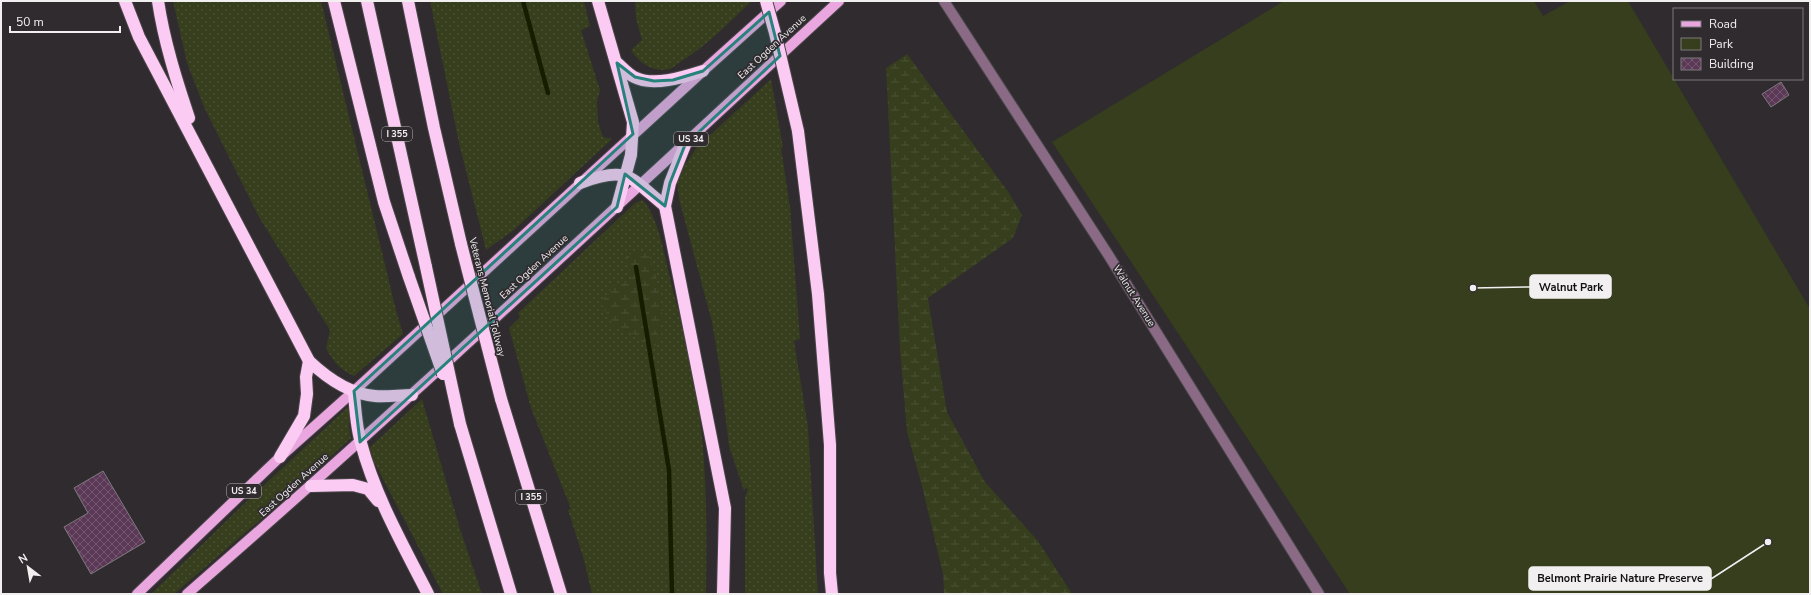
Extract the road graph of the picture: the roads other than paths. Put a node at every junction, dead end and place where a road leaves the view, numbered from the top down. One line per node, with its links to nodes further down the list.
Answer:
1 (125, 1): 15 (highway)
2 (158, 1): 15 (highway)
3 (334, 1): 24 (highway, bridge)
4 (367, 1): 24 (highway, I 355, bridge)
5 (408, 1): 33 (highway, Veterans Memorial Tollway / I 355, bridge)
6 (598, 1): 11 (highway)
7 (766, 1): 35 (highway, bridge)
8 (781, 1): 12 (main road, US 34)
9 (839, 1): 14 (main road, East Ogden Avenue / US 34)
10 (944, 1): 36 (street, Walnut Avenue)
11 (617, 63): 12 (highway); 13 (highway)
12 (703, 71): 13 (main road, US 34)
13 (633, 134): 16 (highway); 17 (main road, US 34)
14 (685, 145): 18 (main road, East Ogden Avenue / US 34); 19 (highway)
15 (200, 151): 21 (highway)
16 (625, 174): 17 (highway); 18 (highway); 20 (highway)
17 (580, 183): 22 (main road, US 34)
18 (641, 185): 19 (highway); 20 (main road, East Ogden Avenue / US 34)
19 (665, 206): 34 (highway)
20 (617, 207): 23 (main road, East Ogden Avenue / US 34)
21 (309, 361): 22 (highway); 26 (highway)
22 (354, 392): 23 (highway); 25 (highway); 26 (main road, US 34)
23 (412, 395): 25 (main road, East Ogden Avenue / US 34)
24 (460, 424): 32 (highway, I 355)
25 (360, 442): 27 (main road, East Ogden Avenue / US 34); 28 (highway)
26 (280, 457): 29 (main road, US 34)
27 (311, 486): 28 (highway); 30 (main road, East Ogden Avenue / US 34)
28 (385, 509): 31 (highway)
29 (137, 594)
30 (187, 594)
31 (428, 594)
32 (511, 594)
33 (562, 594)
34 (723, 594)
35 (832, 594)
36 (1319, 594)

